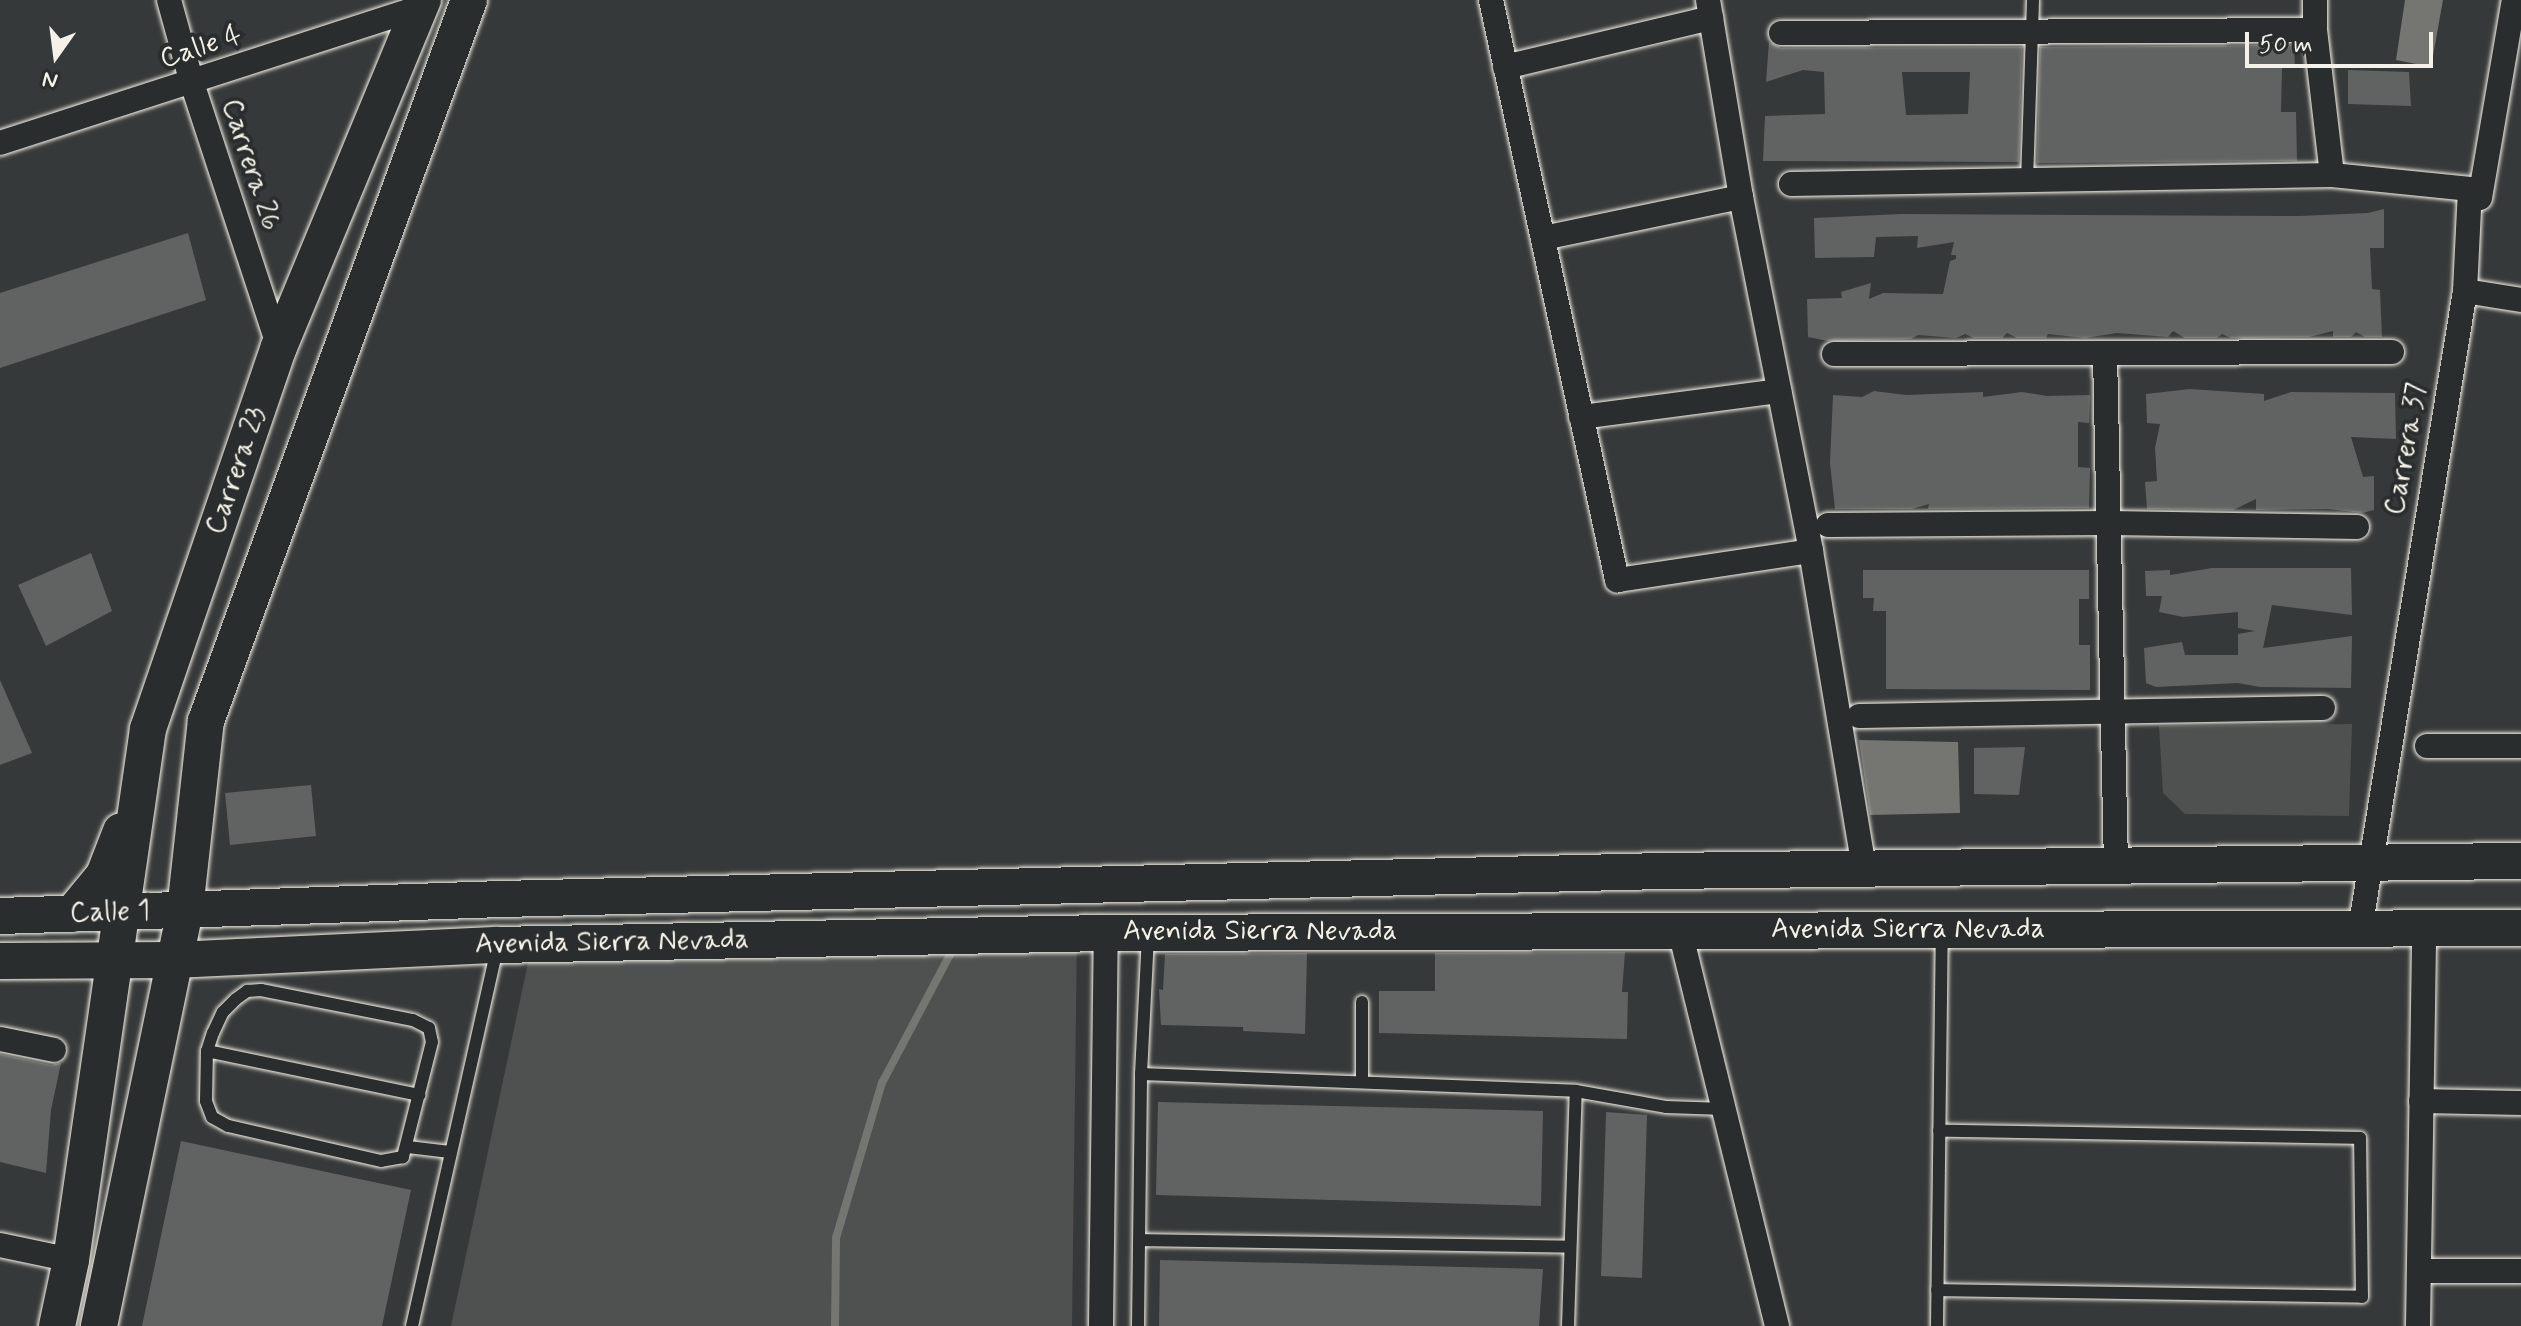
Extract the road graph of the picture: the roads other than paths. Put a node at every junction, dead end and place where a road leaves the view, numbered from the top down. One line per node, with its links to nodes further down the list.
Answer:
1 (169, 0): 13 (street, Carrera 26)
2 (469, 0): 43 (main road, Carrera 23)
3 (1491, 0): 12 (street)
4 (2033, 0): 10 (lane)
5 (2315, 0): 9 (street)
6 (2514, 0): 18 (street)
7 (421, 4): 13 (street, Calle 4); 23 (main road, Carrera 23)
8 (1710, 9): 12 (street); 19 (street)
9 (2315, 30): 10 (street); 15 (street)
10 (2034, 32): 11 (street); 16 (lane)
11 (1781, 33)
12 (1505, 67): 20 (street)
13 (192, 83): 14 (street, Calle 4); 23 (street, Carrera 26)
14 (0, 143)
15 (2332, 175): 16 (street); 18 (street)
16 (2027, 182): 17 (street)
17 (1791, 184)
18 (2470, 189): 21 (street, Carrera 37)
19 (1741, 197): 20 (street); 27 (street)
20 (1543, 238): 28 (street)
21 (2465, 291): 22 (street); 40 (street, Carrera 37)
22 (2521, 300)
23 (279, 347): 36 (main road, Carrera 23)
24 (2392, 352): 26 (street)
25 (1834, 354): 26 (street)
26 (2105, 354): 29 (street)
27 (1779, 391): 28 (street); 32 (street)
28 (1581, 417): 32 (street)
29 (2110, 523): 30 (street); 31 (street); 34 (street)
30 (1828, 525)
31 (2357, 527)
32 (1811, 551): 42 (street)
33 (2323, 708): 34 (street)
34 (2113, 713): 35 (street); 41 (street)
35 (1859, 716)
36 (148, 729): 44 (main road, Carrera 23); 45 (main road)
37 (2521, 743): 38 (street)
38 (2427, 746)
39 (2521, 861): 40 (main road, Avenida Sierra Nevada)
40 (2368, 863): 41 (main road, Avenida Sierra Nevada); 49 (street, Carrera 37)
41 (2116, 866): 42 (main road, Avenida Sierra Nevada)
42 (1864, 869): 43 (main road, Avenida Sierra Nevada)
43 (185, 910): 44 (main road, Calle 1); 55 (main road, Carrera 23)
44 (124, 912): 45 (main road, Calle 1); 57 (main road, Carrera 23)
45 (72, 914): 46 (main road, Calle 1)
46 (18, 916)
47 (2424, 928): 48 (main road, Avenida Sierra Nevada); 49 (main road, Avenida Sierra Nevada); 66 (street)
48 (2521, 928)
49 (2360, 929): 50 (main road, Avenida Sierra Nevada)
50 (1942, 930): 51 (main road, Avenida Sierra Nevada); 69 (lane)
51 (1680, 931): 52 (main road, Avenida Sierra Nevada); 68 (street)
52 (1149, 932): 53 (main road, Avenida Sierra Nevada); 62 (lane)
53 (1106, 933): 54 (main road, Avenida Sierra Nevada); 82 (street)
54 (497, 945): 55 (main road, Avenida Sierra Nevada); 71 (lane)
55 (174, 960): 57 (main road, Avenida Sierra Nevada); 80 (main road, Carrera 23)
56 (0, 961): 57 (main road, Avenida Sierra Nevada)
57 (117, 961): 75 (main road, Carrera 23)
58 (1362, 1002): 63 (lane)
59 (0, 1039): 60 (street)
60 (54, 1050)
61 (207, 1051): 65 (lane); 65 (lane); 70 (lane)
62 (1141, 1074): 63 (lane); 72 (lane)
63 (1362, 1081): 64 (lane)
64 (1576, 1091): 68 (lane); 74 (lane)
65 (419, 1095): 70 (lane)
66 (2421, 1101): 67 (street); 76 (street)
67 (2521, 1103)
68 (1724, 1109): 85 (street)
69 (1939, 1131): 78 (lane); 78 (lane)
70 (408, 1147): 71 (lane)
71 (450, 1152): 81 (lane)
72 (1140, 1240): 74 (lane); 83 (lane)
73 (0, 1245): 75 (street)
74 (1570, 1247): 84 (lane)
75 (71, 1260): 79 (main road, Carrera 23)
76 (2419, 1271): 77 (street); 87 (street)
77 (2521, 1271)
78 (1937, 1290): 86 (lane)
79 (57, 1326)
80 (99, 1326)
81 (412, 1326)
82 (1101, 1326)
83 (1138, 1326)
84 (1568, 1326)
85 (1777, 1326)
86 (1937, 1326)
87 (2418, 1326)

